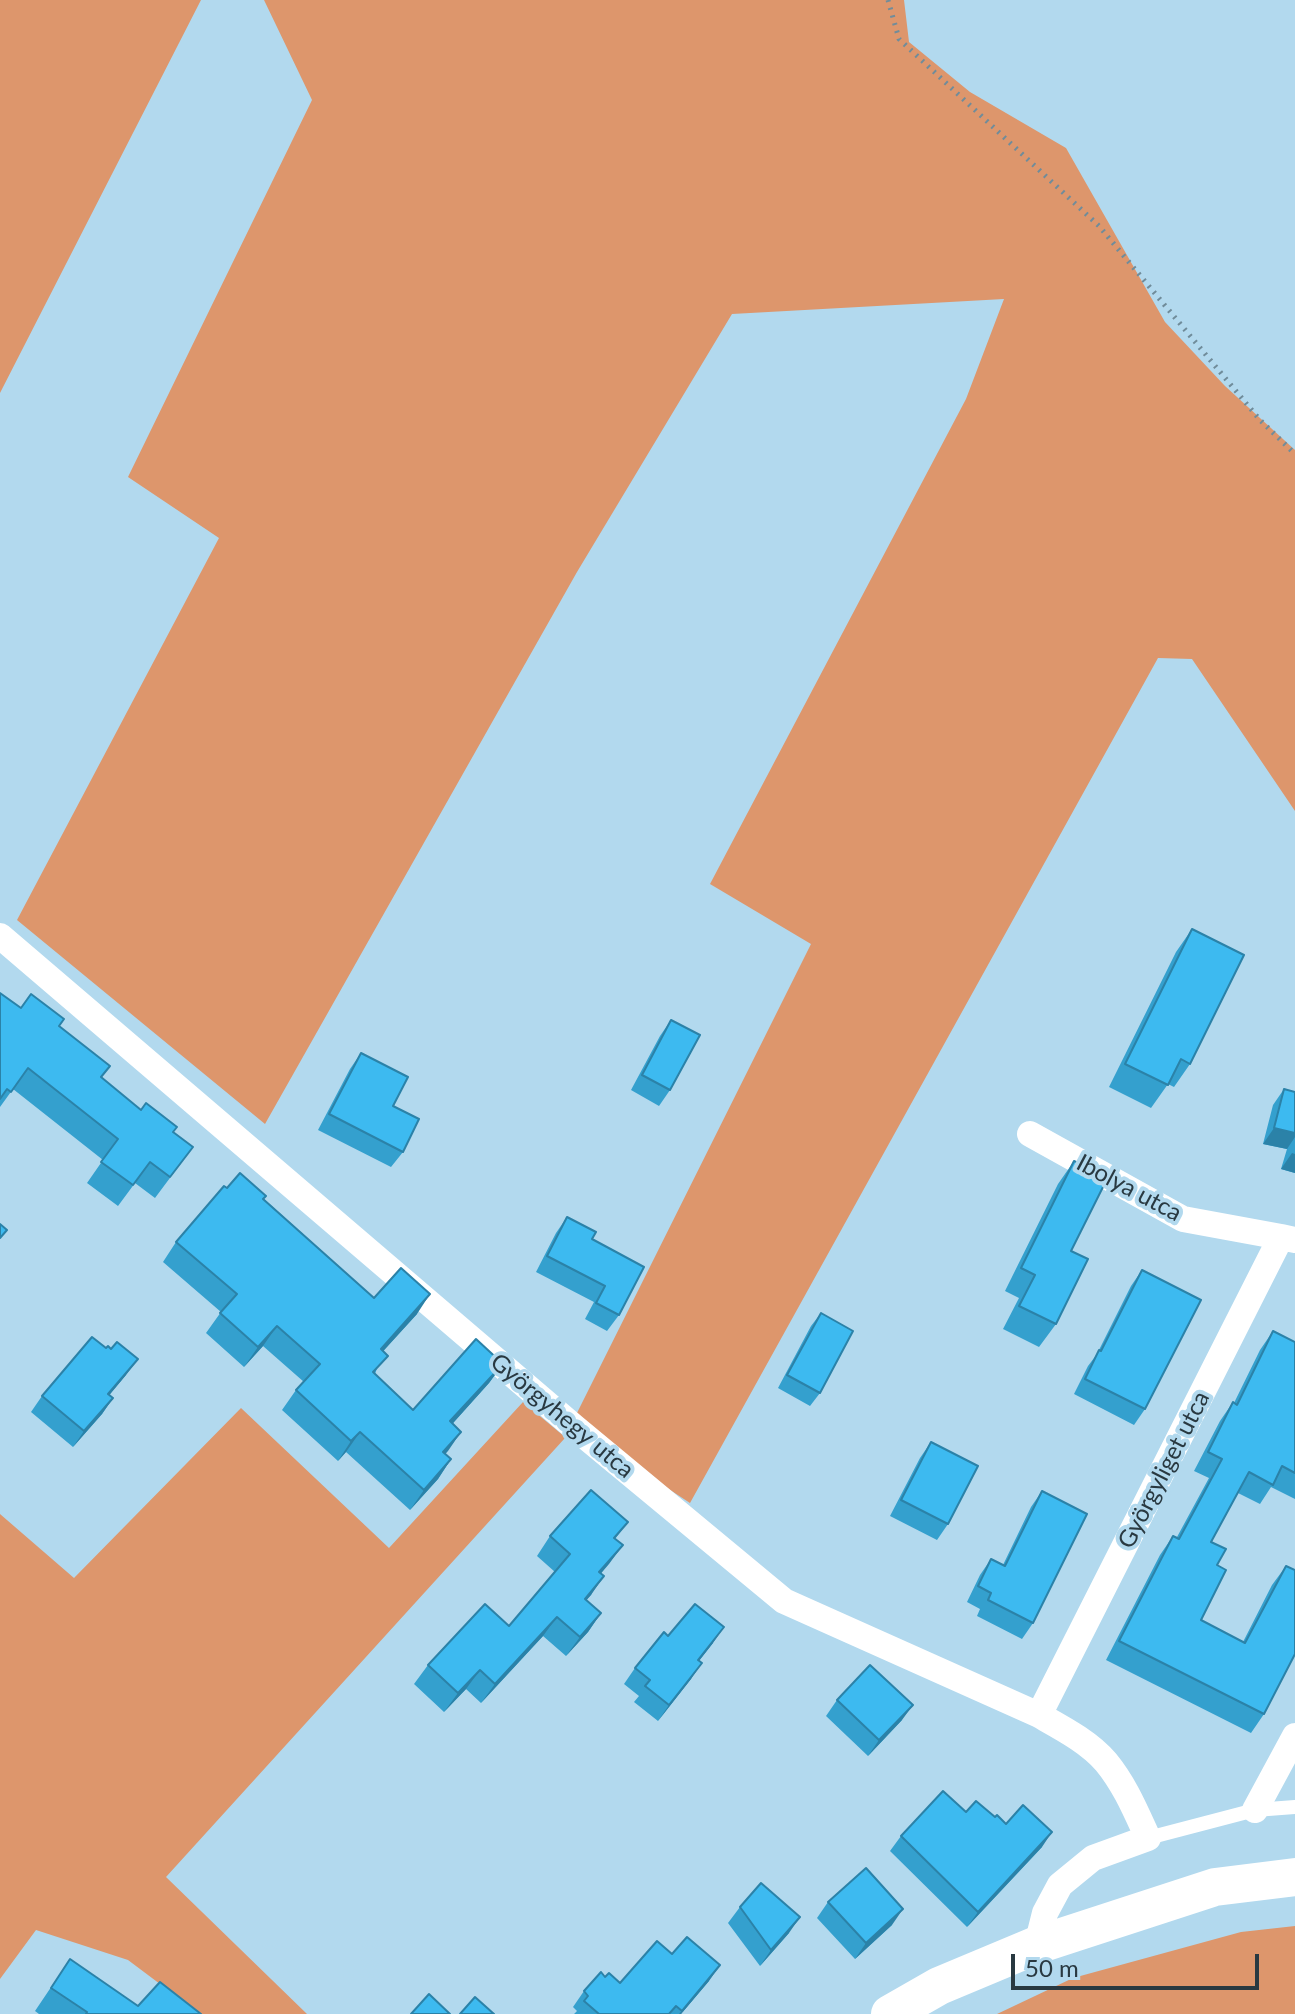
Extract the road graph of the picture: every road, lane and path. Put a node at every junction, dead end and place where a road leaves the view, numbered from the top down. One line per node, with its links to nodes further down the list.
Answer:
1 (888, 0): 2 (path)
2 (1295, 454)
3 (0, 936): 6 (street, Györgyhegy utca)
4 (1030, 1134): 5 (street, Ibolya utca)
5 (1288, 1238): 6 (street, Györgyliget utca)
6 (1039, 1715): 10 (street, Györgyhegy utca)
7 (1295, 1736): 9 (street)
8 (1295, 1807): 9 (lane)
9 (1255, 1810): 10 (lane)
10 (1148, 1838): 12 (street)
11 (1295, 1877): 12 (main road)
12 (1037, 1945): 13 (main road)
13 (890, 2014)

